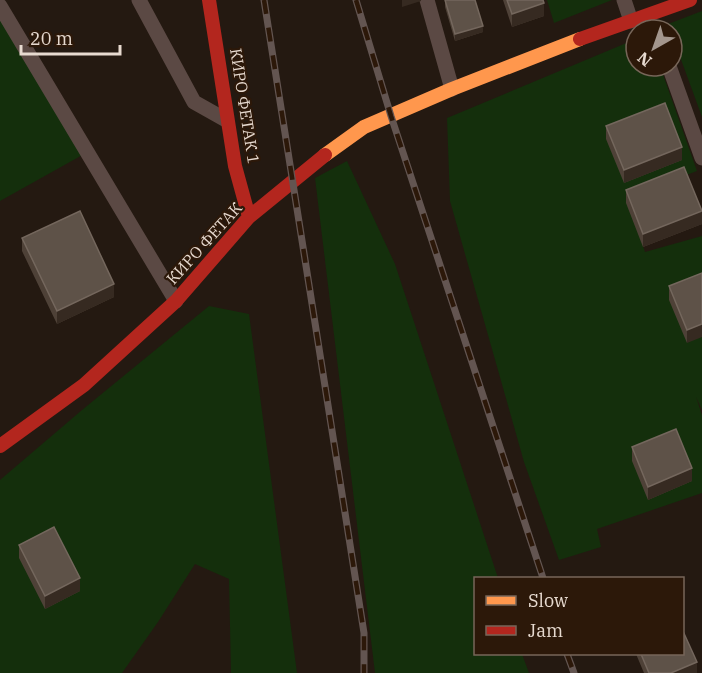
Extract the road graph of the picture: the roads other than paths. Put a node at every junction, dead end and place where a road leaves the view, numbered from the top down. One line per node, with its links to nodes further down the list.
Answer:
1 (139, 0): 14 (lane)
2 (209, 0): 14 (main road, КИРО ФЕТАК 1)
3 (428, 0): 13 (lane)
4 (624, 0): 8 (lane)
5 (690, 0): 7 (main road, КИРО ФЕТАК)
6 (0, 6): 17 (lane)
7 (651, 14): 9 (main road, КИРО ФЕТАК); 10 (lane)
8 (630, 18)
9 (640, 18)
10 (652, 18)
11 (624, 24): 13 (main road, КИРО ФЕТАК)
12 (673, 78): 15 (lane)
13 (452, 89): 16 (main road, КИРО ФЕТАК)
14 (228, 122): 16 (main road, КИРО ФЕТАК 1)
15 (702, 158)
16 (249, 217): 17 (main road, КИРО ФЕТАК)
17 (176, 301): 18 (main road, КИРО ФЕТАК)
18 (0, 446)

